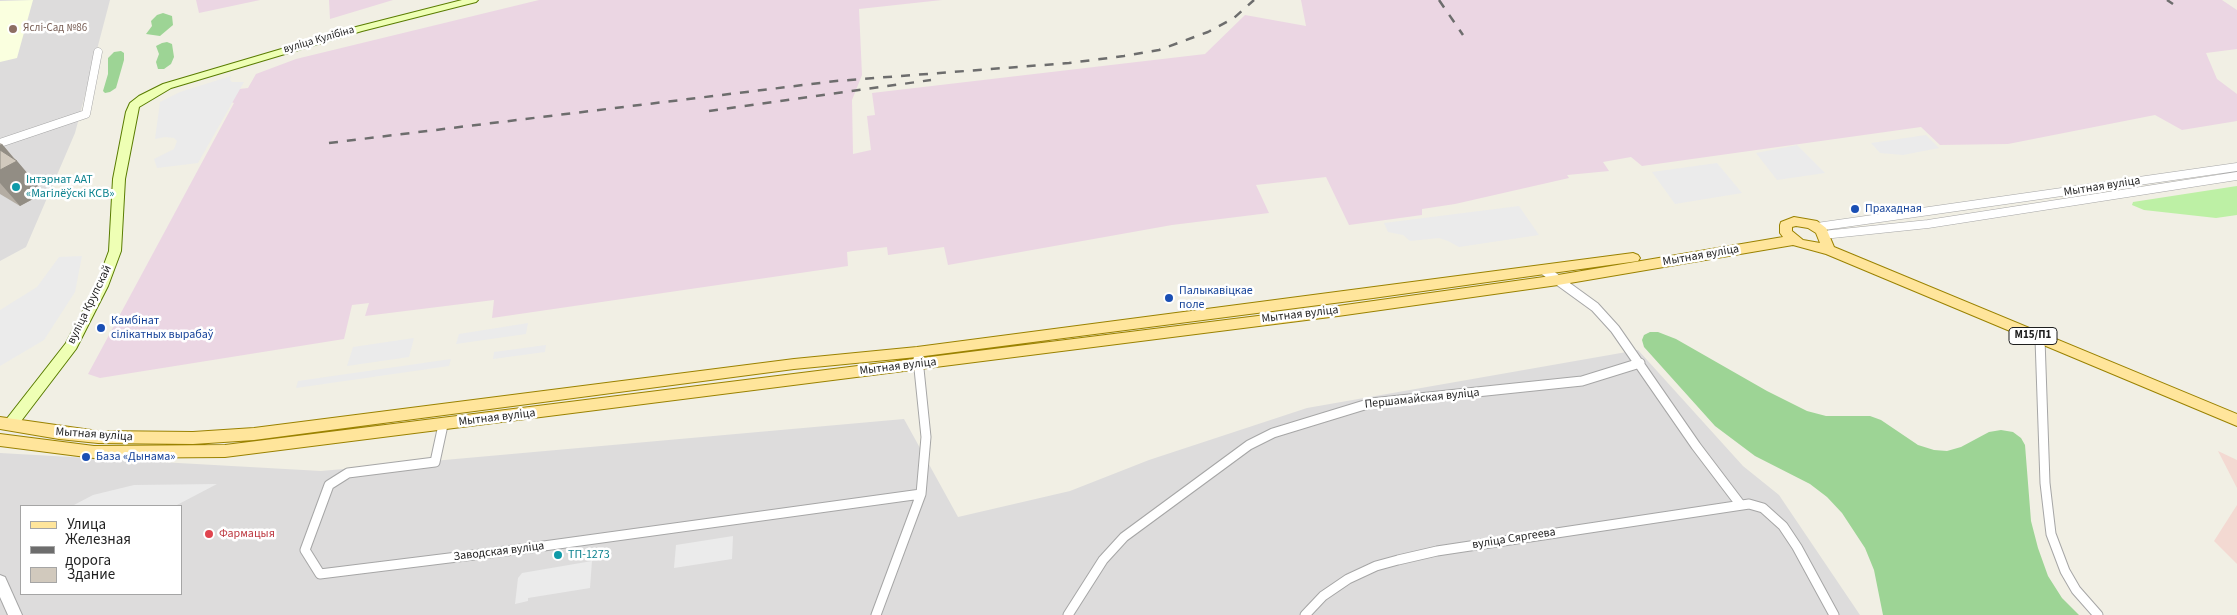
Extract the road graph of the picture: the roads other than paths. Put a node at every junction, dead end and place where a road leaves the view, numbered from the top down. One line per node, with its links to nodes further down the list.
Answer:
1 (473, 0): 3 (main road, вуліца Кулібіна)
2 (98, 52): 4 (street)
3 (167, 86): 15 (main road, вуліца Крупскай)
4 (0, 143)
5 (2237, 167): 8 (street, Мытная вуліца)
6 (2237, 176): 8 (street, Мытная вуліца)
7 (1790, 236): 8 (main road, М15/П1); 8 (main road, М15/П1); 9 (main road, Мытная вуліца); 10 (main road, Мытная вуліца)
8 (1821, 239): 11 (main road, М15/П1)
9 (1544, 270): 10 (street); 12 (main road, Мытная вуліца)
10 (1558, 280): 12 (main road, Мытная вуліца); 13 (street)
11 (2040, 340): 14 (main road, М15/П1); 26 (street)
12 (918, 358): 15 (main road, Мытная вуліца); 16 (main road, Мытная вуліца); 18 (street)
13 (1640, 363): 19 (street); 23 (street, Першамайская вуліца)
14 (2237, 420)
15 (5, 424): 17 (main road)
16 (443, 424): 17 (main road, Мытная вуліца); 18 (street, Заводская вуліца)
17 (0, 439)
18 (921, 494): 22 (street)
19 (1740, 504): 24 (street, вуліца Сяргеева); 25 (street)
20 (0, 581): 21 (street)
21 (15, 615)
22 (876, 615)
23 (1068, 615)
24 (1305, 615)
25 (1834, 615)
26 (2098, 615)

